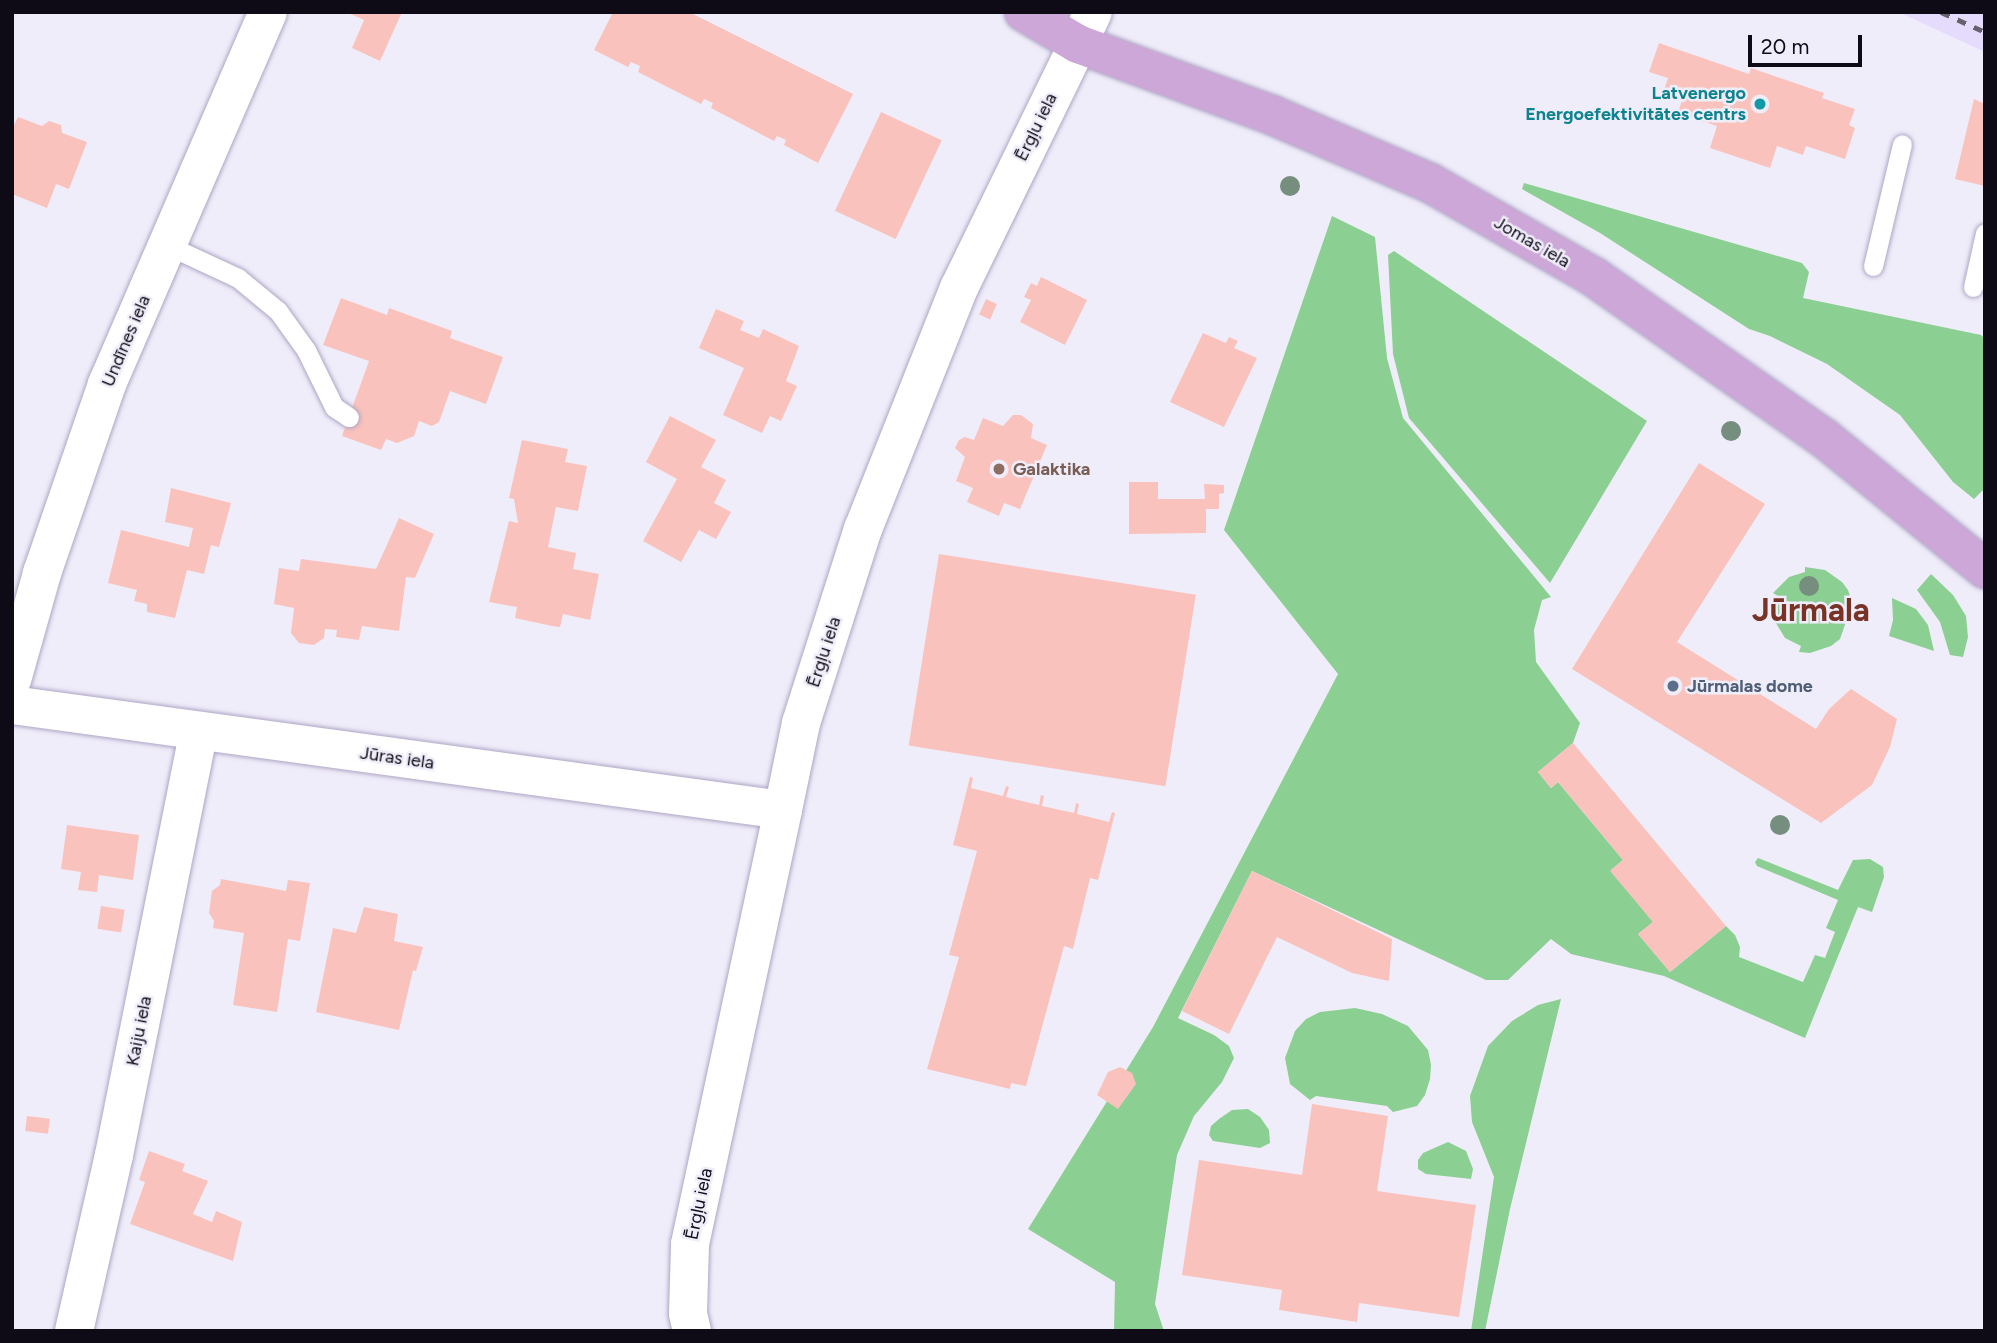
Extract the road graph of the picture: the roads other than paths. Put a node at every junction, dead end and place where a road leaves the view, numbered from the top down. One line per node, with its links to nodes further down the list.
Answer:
1 (268, 12): 6 (street, Undīnes iela)
2 (1024, 12): 3 (main road, Jomas iela)
3 (1085, 28): 10 (main road, Jomas iela); 14 (street, Ērgļu iela)
4 (1902, 144): 7 (lane)
5 (1985, 233): 8 (lane)
6 (167, 245): 9 (lane); 11 (street, Undīnes iela)
7 (1873, 266)
8 (1973, 287)
9 (349, 417)
10 (1985, 569)
11 (12, 680)
12 (12, 705): 13 (street, Jūras iela)
13 (199, 731): 14 (street, Jūras iela); 15 (street, Kaiju iela)
14 (783, 810): 16 (street, Ērgļu iela)
15 (74, 1331)
16 (692, 1331)

